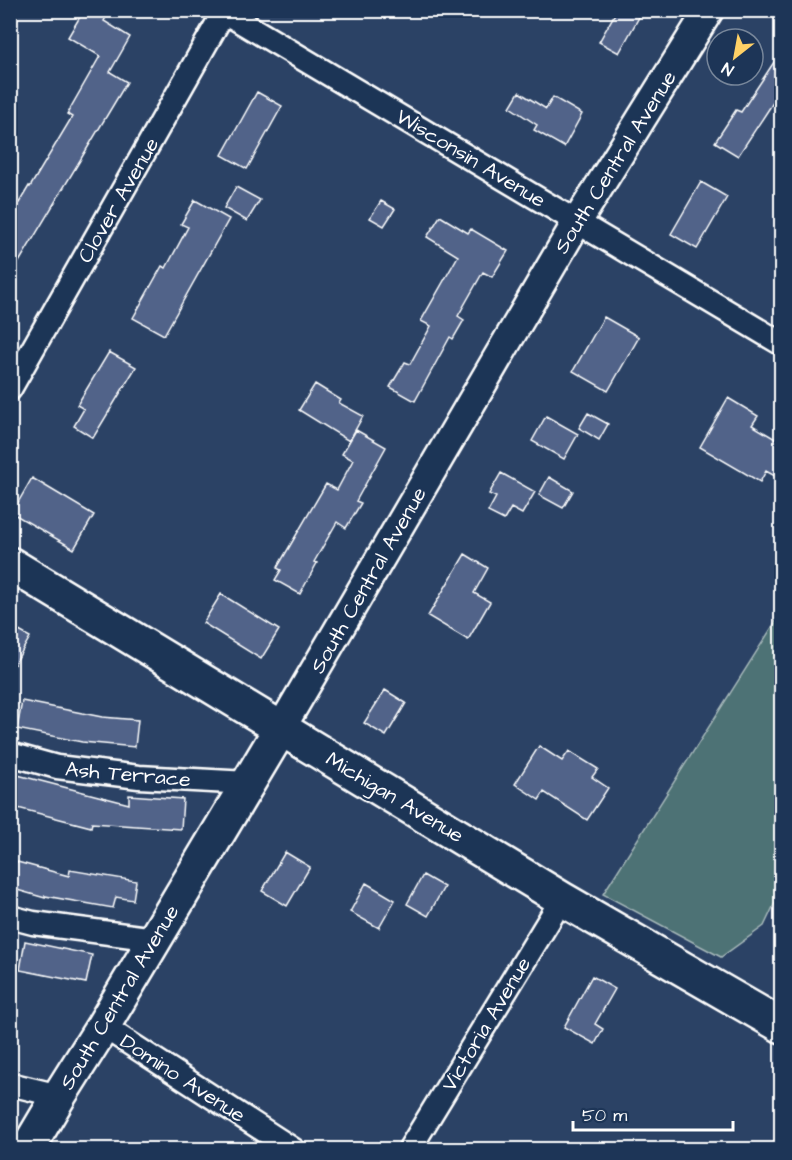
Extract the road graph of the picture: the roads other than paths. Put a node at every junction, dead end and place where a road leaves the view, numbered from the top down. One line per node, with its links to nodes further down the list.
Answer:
1 (709, 10): 3 (street, South Central Avenue)
2 (224, 11): 3 (street, Wisconsin Avenue); 5 (street, Clover Avenue)
3 (577, 222): 4 (street, Wisconsin Avenue); 7 (street, South Central Avenue)
4 (782, 344)
5 (10, 389)
6 (10, 564): 7 (main road, Michigan Avenue)
7 (281, 728): 9 (main road, South Central Avenue); 10 (main road, Michigan Avenue)
8 (10, 754): 9 (street, Ash Terrace)
9 (248, 783): 12 (main road, South Central Avenue)
10 (562, 899): 14 (main road, Michigan Avenue); 19 (street, Victoria Avenue)
11 (10, 917): 12 (street)
12 (155, 939): 13 (main road, South Central Avenue)
13 (103, 1026): 16 (main road, South Central Avenue); 18 (street, Domino Avenue)
14 (782, 1026)
15 (10, 1084): 16 (street)
16 (58, 1096): 17 (main road, South Central Avenue)
17 (27, 1149)
18 (294, 1149)
19 (409, 1149)

